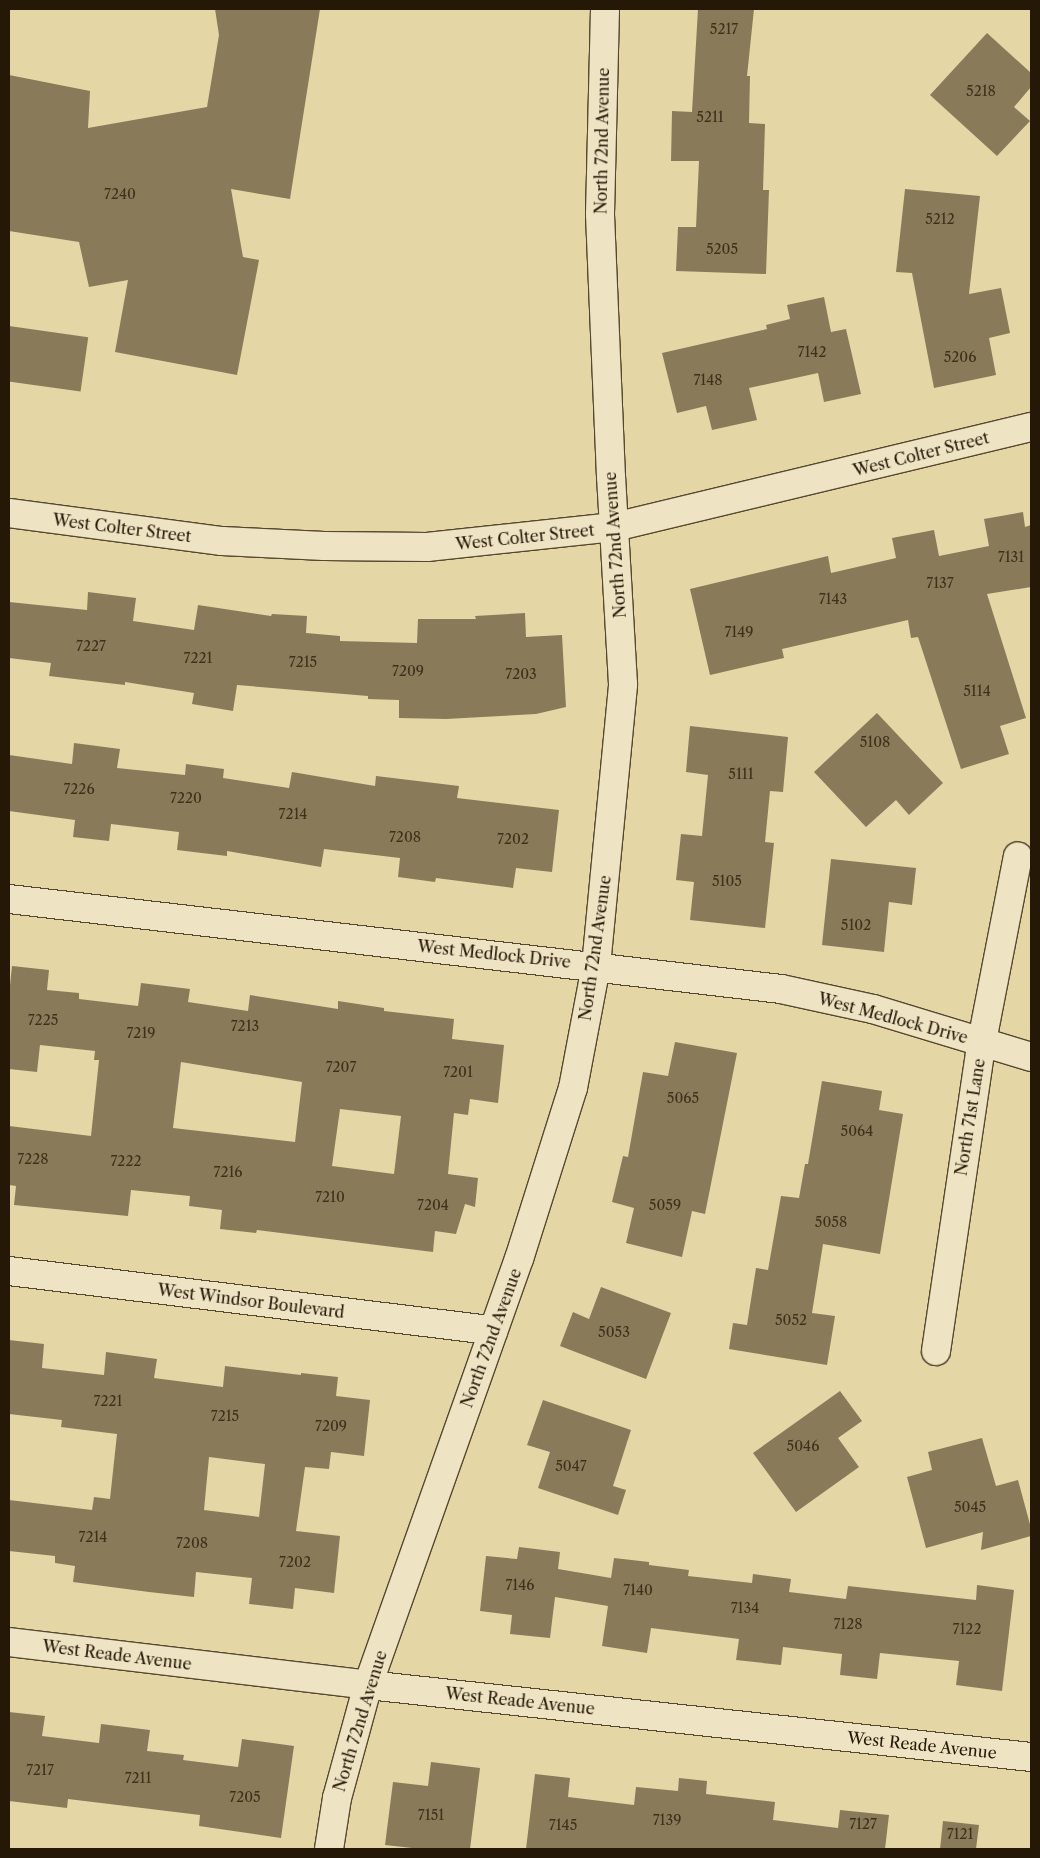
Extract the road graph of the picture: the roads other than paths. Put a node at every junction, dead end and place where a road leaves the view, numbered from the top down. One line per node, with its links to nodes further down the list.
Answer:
1 (605, 9): 4 (street, North 72nd Avenue)
2 (1031, 426): 4 (street, West Colter Street)
3 (9, 513): 4 (street, West Colter Street)
4 (614, 527): 7 (street, North 72nd Avenue)
5 (1018, 856): 8 (street, North 71st Lane)
6 (9, 899): 7 (street, West Medlock Drive)
7 (596, 966): 8 (street, West Medlock Drive); 11 (street, North 72nd Avenue)
8 (982, 1041): 9 (street, West Medlock Drive); 12 (street, North 71st Lane)
9 (1031, 1057)
10 (9, 1271): 11 (street, West Windsor Boulevard)
11 (494, 1330): 14 (street, North 72nd Avenue)
12 (936, 1351)
13 (9, 1642): 14 (street, West Reade Avenue)
14 (368, 1685): 15 (street, West Reade Avenue); 16 (street, North 72nd Avenue)
15 (1031, 1757)
16 (329, 1849)

